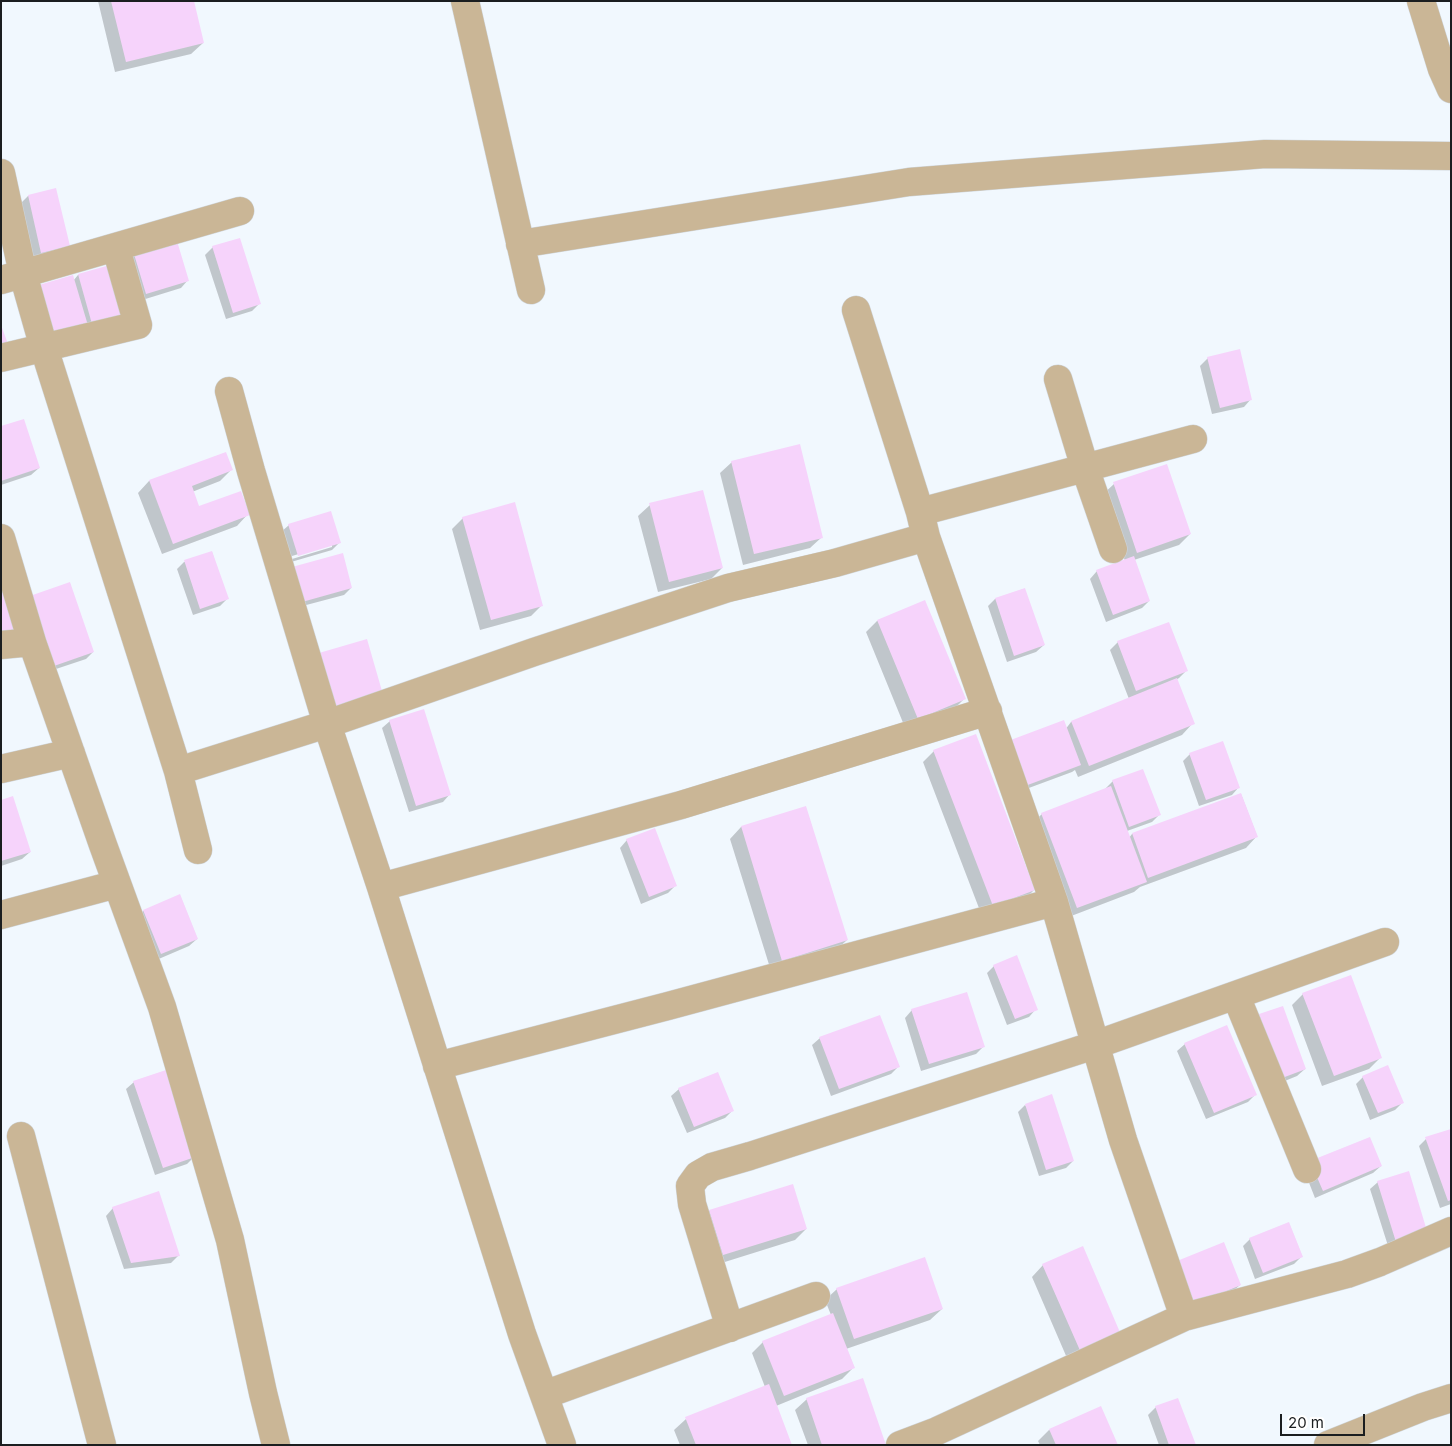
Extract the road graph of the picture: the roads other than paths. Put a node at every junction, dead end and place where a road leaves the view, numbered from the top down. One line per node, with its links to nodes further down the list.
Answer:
1 (466, 1): 7 (street)
2 (1421, 1): 3 (street)
3 (1448, 75)
4 (1451, 156): 7 (street)
5 (1, 173): 9 (street)
6 (240, 211): 8 (street)
7 (520, 244): 10 (street)
8 (116, 248): 9 (street); 12 (street)
9 (12, 277): 12 (street)
10 (531, 290)
11 (856, 310): 18 (street)
12 (44, 348): 13 (street); 27 (street)
13 (1, 358)
14 (1058, 379): 17 (street)
15 (229, 391): 24 (street)
16 (1193, 439): 17 (street)
17 (1085, 468): 18 (street); 20 (street)
18 (923, 524): 23 (street); 24 (street)
19 (1, 538): 21 (street)
20 (1113, 549)
21 (32, 642): 22 (street); 25 (street)
22 (1, 645)
23 (988, 711): 30 (street); 31 (street)
24 (327, 724): 27 (street); 30 (street)
25 (71, 752): 26 (street); 29 (street)
26 (1, 769)
27 (178, 772): 28 (street)
28 (198, 850)
29 (117, 884): 32 (street); 46 (street)
30 (381, 887): 36 (street)
31 (1054, 902): 35 (street); 36 (street)
32 (1, 915)
33 (1385, 942): 34 (street)
34 (1236, 996): 35 (street); 38 (street)
35 (1095, 1045): 41 (street); 42 (street)
36 (437, 1066): 43 (street)
37 (21, 1136): 45 (street)
38 (1307, 1169)
39 (1451, 1231): 41 (street)
40 (816, 1296): 42 (street)
41 (1184, 1317): 48 (street)
42 (730, 1328): 43 (street)
43 (544, 1395): 47 (street)
44 (1451, 1398): 49 (street)
45 (102, 1445)
46 (276, 1445)
47 (562, 1445)
48 (900, 1445)
49 (1328, 1445)

